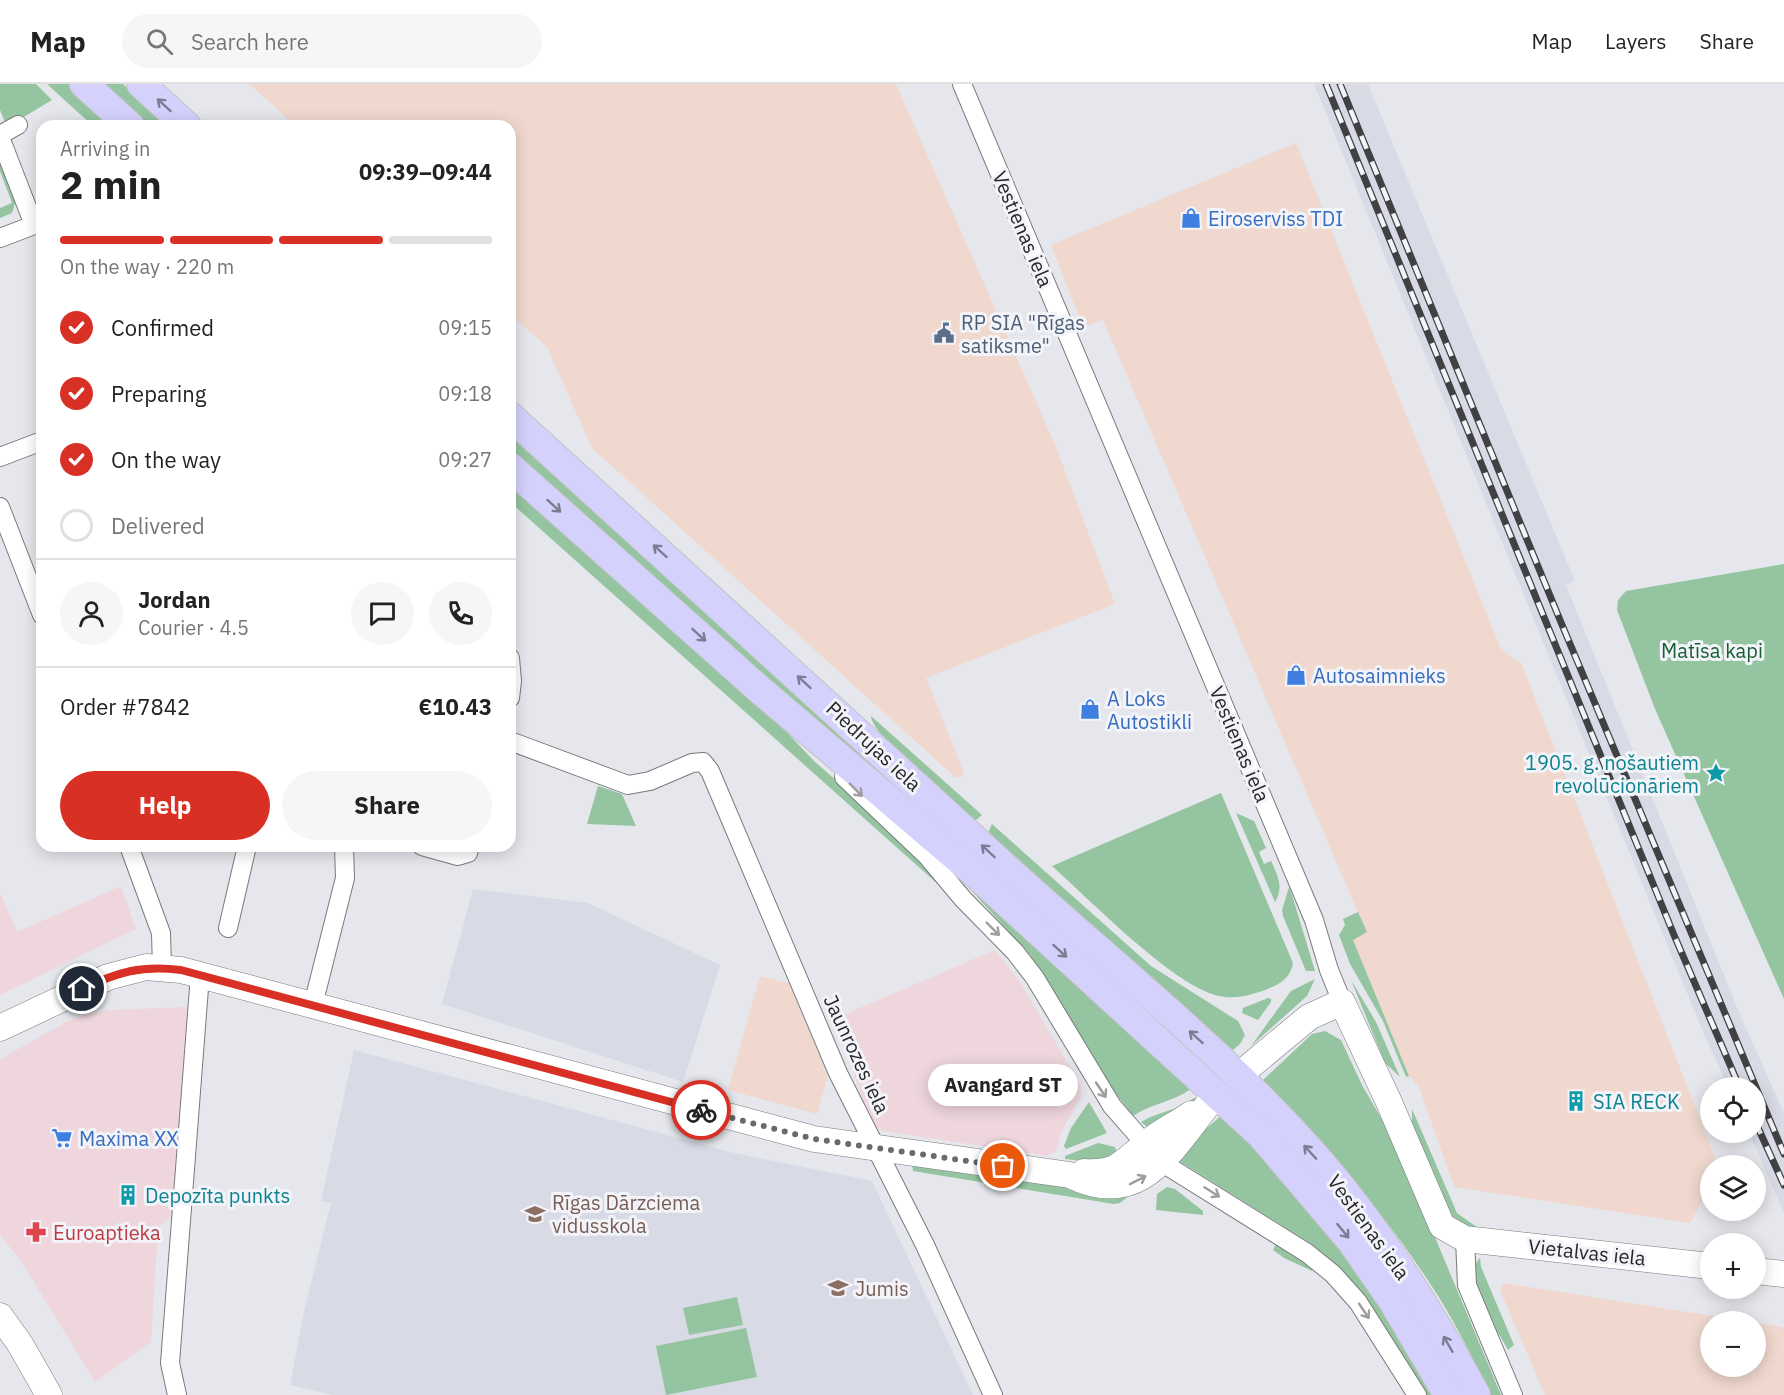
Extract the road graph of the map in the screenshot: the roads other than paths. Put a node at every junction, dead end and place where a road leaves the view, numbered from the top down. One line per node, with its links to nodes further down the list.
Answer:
1 (84, 84): 4 (main road)
2 (141, 84): 5 (main road, one-way to 2)
3 (962, 84): 27 (street, Vestienas iela)
4 (123, 120)
5 (180, 120)
6 (18, 125): 7 (street)
7 (0, 136): 8 (street)
8 (36, 218)
9 (36, 224): 10 (street)
10 (0, 238)
11 (516, 421): 30 (main road, Piedrujas iela, one-way to 11)
12 (36, 443): 13 (street)
13 (0, 458)
14 (516, 472): 17 (main road, Piedrujas iela, one-way to 17)
15 (0, 507): 16 (street)
16 (36, 600)
17 (807, 728): 30 (main road, Piedrujas iela, one-way to 30); 32 (street, one-way to 32)
18 (516, 743): 31 (street, Jaunrozes iela)
19 (131, 852): 25 (street)
20 (246, 852): 24 (street)
21 (344, 852): 28 (street)
22 (444, 852): 23 (street)
23 (468, 852)
24 (228, 928)
25 (162, 968): 26 (street); 29 (street)
26 (200, 975): 28 (street); 39 (street)
27 (1342, 1002): 30 (street); 33 (street, Vestienas iela)
28 (313, 1005): 31 (street)
29 (0, 1028)
30 (1235, 1080): 42 (main road, Vestienas iela, one-way to 42); 43 (main road, Vestienas iela, one-way to 30)
31 (876, 1147): 32 (street); 40 (street, Jaunrozes iela)
32 (1153, 1153): 41 (street, one-way to 41)
33 (1465, 1239): 34 (street, Vietalvas iela); 44 (street)
34 (1700, 1265)
35 (1766, 1272): 36 (street)
36 (1784, 1274)
37 (4, 1329): 38 (street)
38 (49, 1395)
39 (177, 1395)
40 (993, 1395)
41 (1417, 1395)
42 (1448, 1395)
43 (1476, 1395)
44 (1513, 1395)

